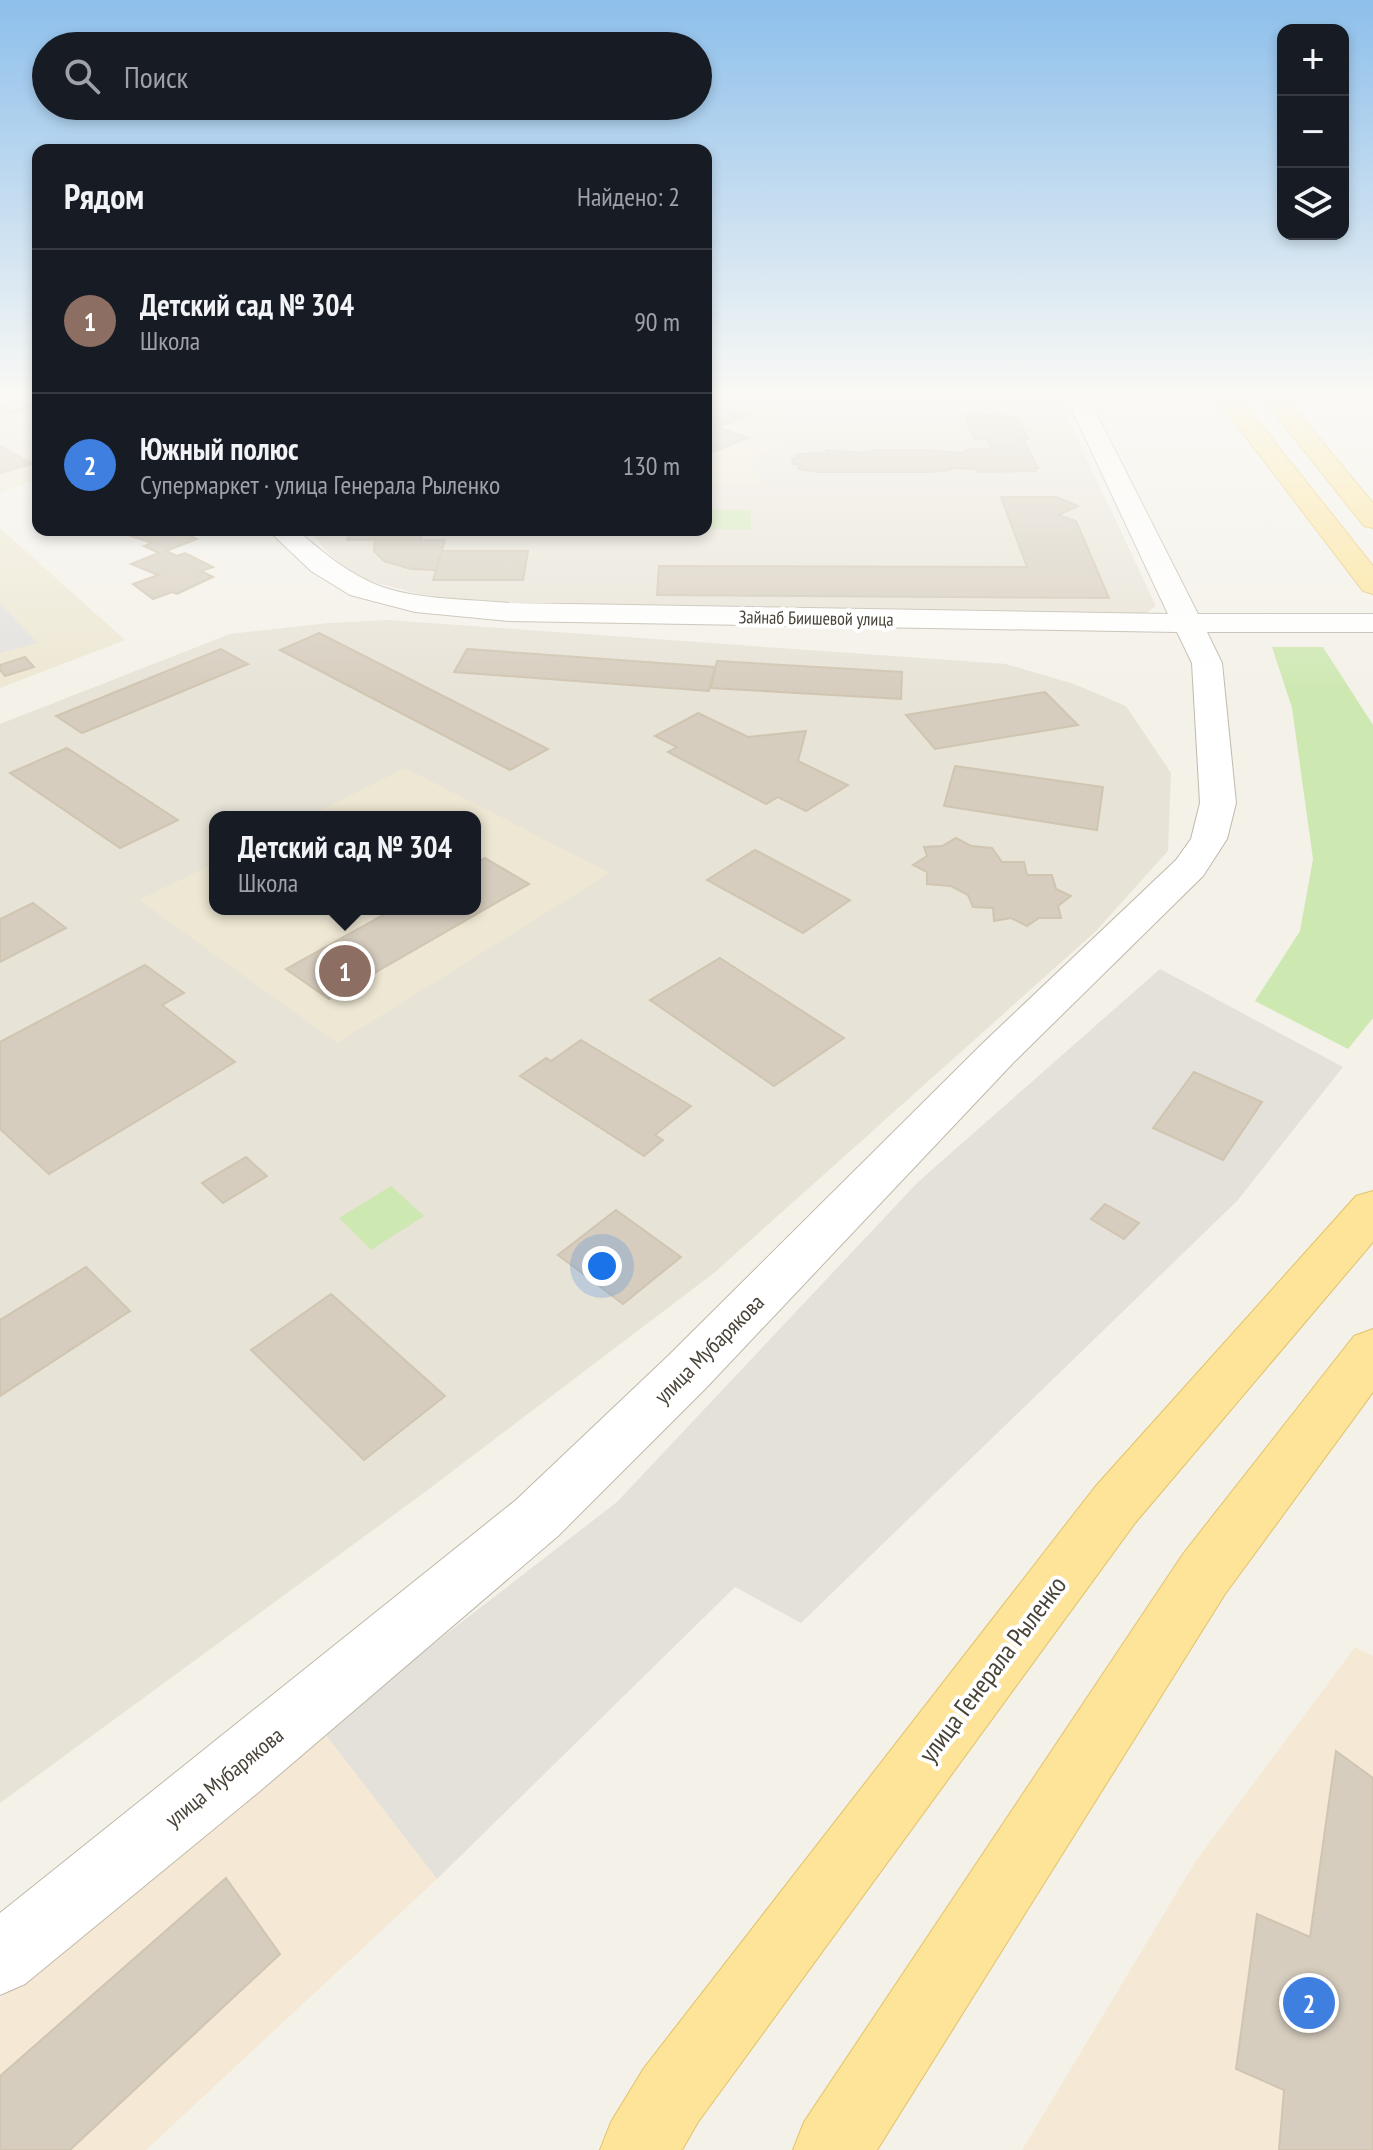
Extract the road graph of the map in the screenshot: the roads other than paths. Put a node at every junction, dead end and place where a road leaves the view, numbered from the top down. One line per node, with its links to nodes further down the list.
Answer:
1 (1123, 491): 7 (street, улица Мубарякова)
2 (1300, 491): 6 (main road)
3 (1350, 491): 4 (main road)
4 (1373, 520)
5 (288, 536): 7 (street, Зайнаб Биишевой улица)
6 (1373, 585)
7 (1188, 623): 8 (street, Зайнаб Биишевой улица); 11 (street, улица Мубарякова)
8 (1373, 623)
9 (1373, 1209): 12 (main road, улица Генерала Рыленко)
10 (1373, 1351): 13 (main road)
11 (0, 1959)
12 (639, 2150)
13 (832, 2150)

